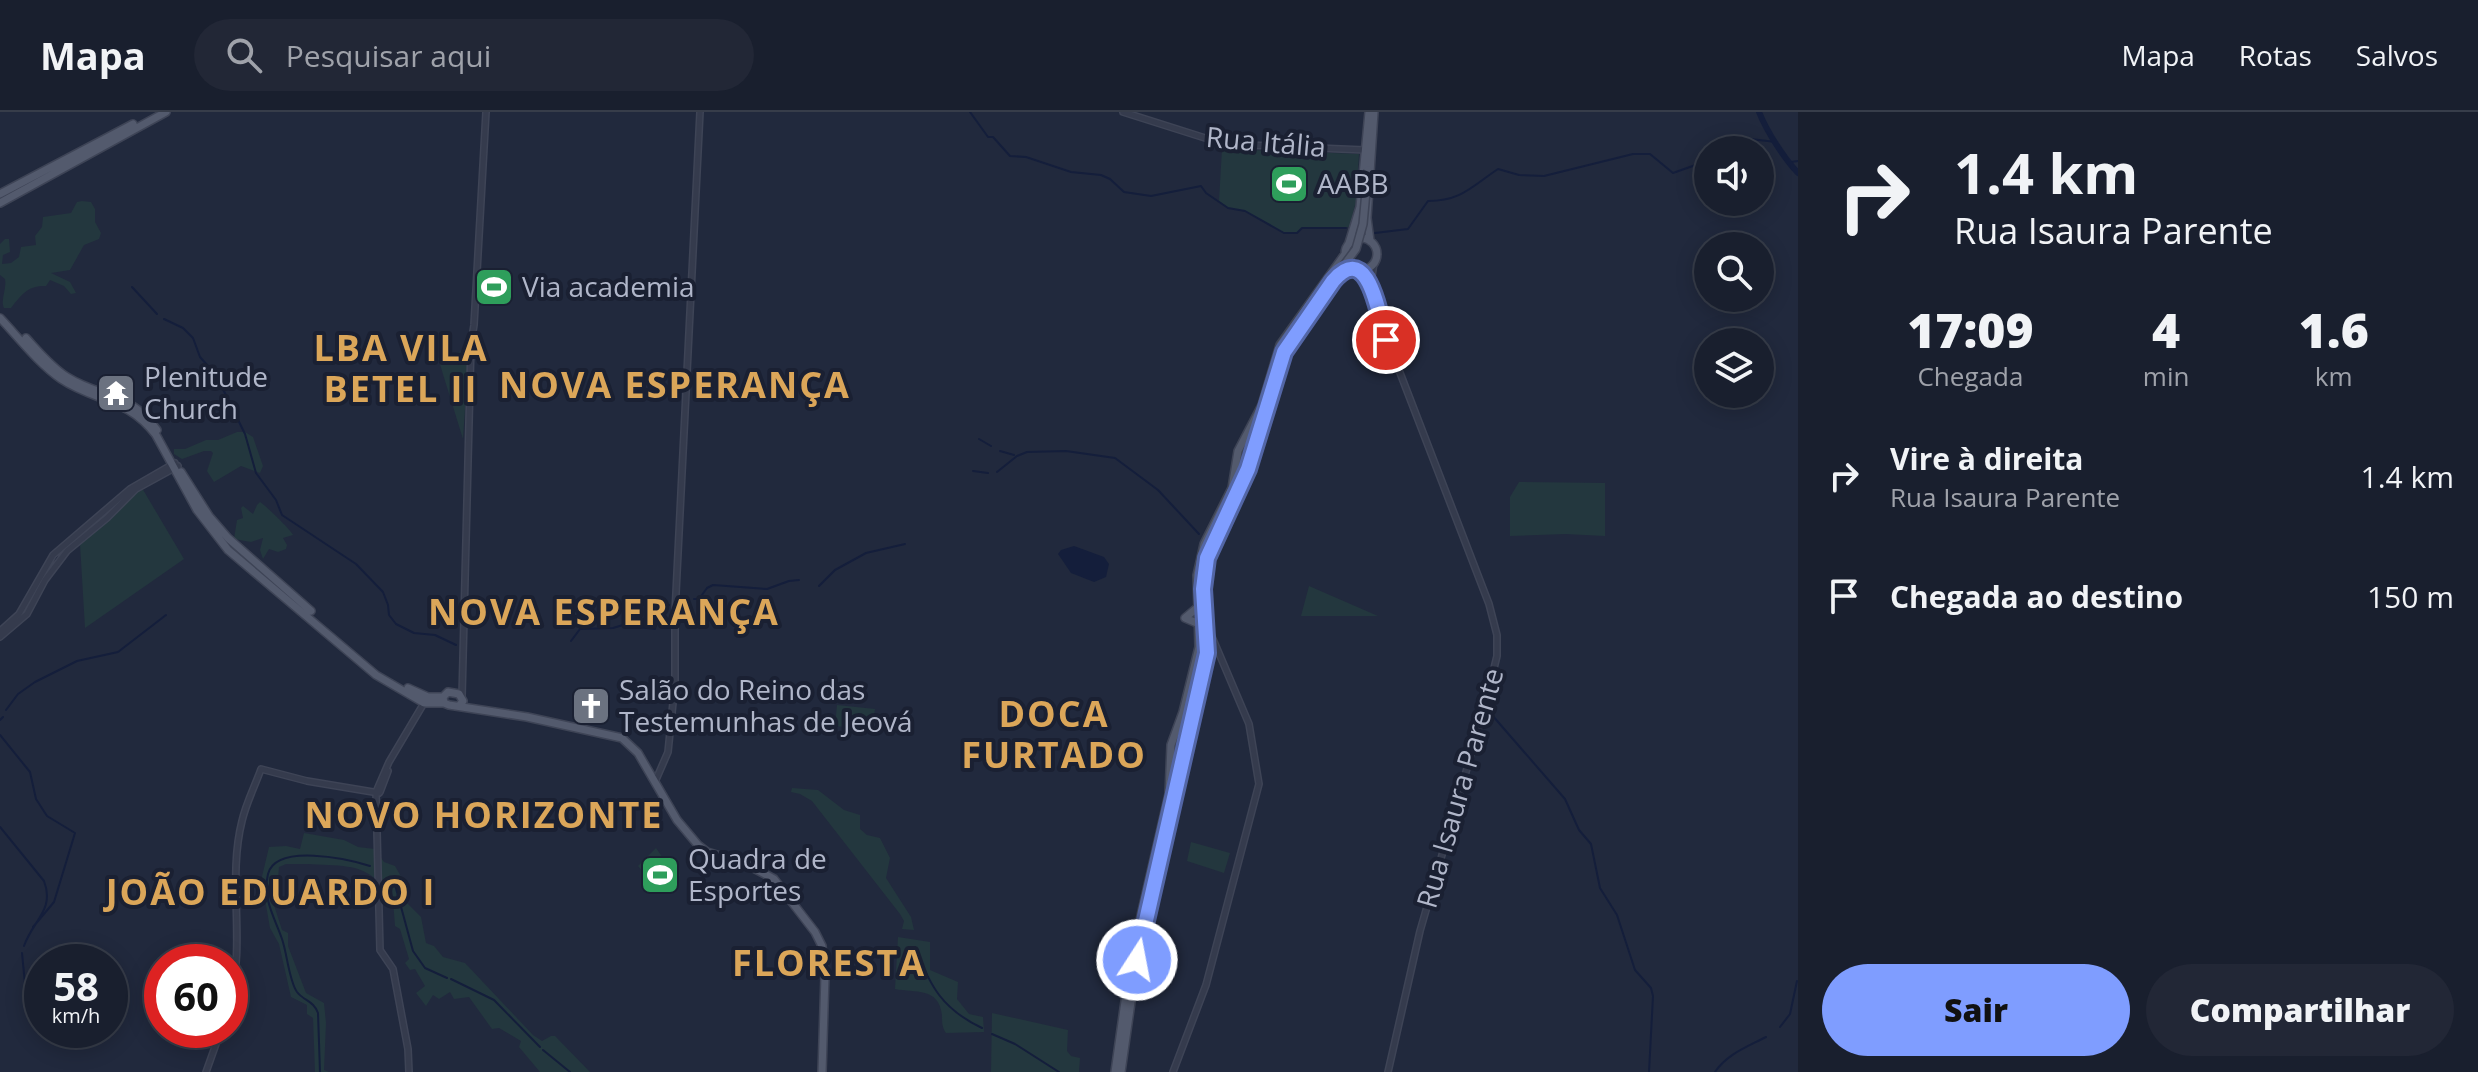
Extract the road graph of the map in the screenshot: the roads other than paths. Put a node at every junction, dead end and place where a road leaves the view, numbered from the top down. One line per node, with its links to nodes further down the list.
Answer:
1 (156, 112): 8 (main road)
2 (166, 112): 9 (main road)
3 (486, 112): 27 (street)
4 (700, 112): 36 (street)
5 (1123, 112): 7 (street, Rua Itália)
6 (1372, 112): 7 (main road)
7 (1369, 153): 10 (main road); 11 (main road); 17 (main road, bridge)
8 (0, 194)
9 (0, 203)
10 (1370, 241): 11 (main road); 13 (main road)
11 (1349, 243): 12 (main road)
12 (1345, 254): 14 (main road); 18 (main road)
13 (1374, 263): 14 (main road); 15 (street, Rua Isaura Parente)
14 (1357, 269): 15 (street, Rua Isaura Parente); 17 (main road)
15 (1371, 283): 46 (street, Rua Isaura Parente)
16 (0, 315): 20 (main road)
17 (1285, 350): 19 (main road)
18 (1243, 443): 19 (main road); 21 (main road)
19 (1255, 450): 22 (main road)
20 (175, 465): 25 (street); 26 (street); 29 (main road)
21 (1235, 465): 22 (main road); 23 (main road)
22 (1248, 469): 24 (main road)
23 (1198, 607): 24 (main road); 24 (main road)
24 (1202, 622): 31 (main road); 32 (main road); 45 (street)
25 (0, 631)
26 (0, 637)
27 (462, 672): 28 (street); 30 (street)
28 (445, 697): 29 (main road); 30 (main road); 30 (main road)
29 (428, 700): 35 (street); 38 (street)
30 (461, 701): 36 (main road)
31 (1178, 727): 32 (main road); 33 (main road)
32 (1187, 738): 34 (main road)
33 (1171, 751): 34 (main road); 44 (main road)
34 (1183, 753): 44 (main road)
35 (380, 782): 37 (street); 38 (street)
36 (655, 782): 43 (main road)
37 (367, 791): 38 (street); 39 (street)
38 (378, 793): 42 (street)
39 (238, 944)
40 (215, 1048): 41 (street)
41 (206, 1072)
42 (409, 1072)
43 (822, 1072)
44 (1118, 1072)
45 (1173, 1072)
46 (1388, 1072)

